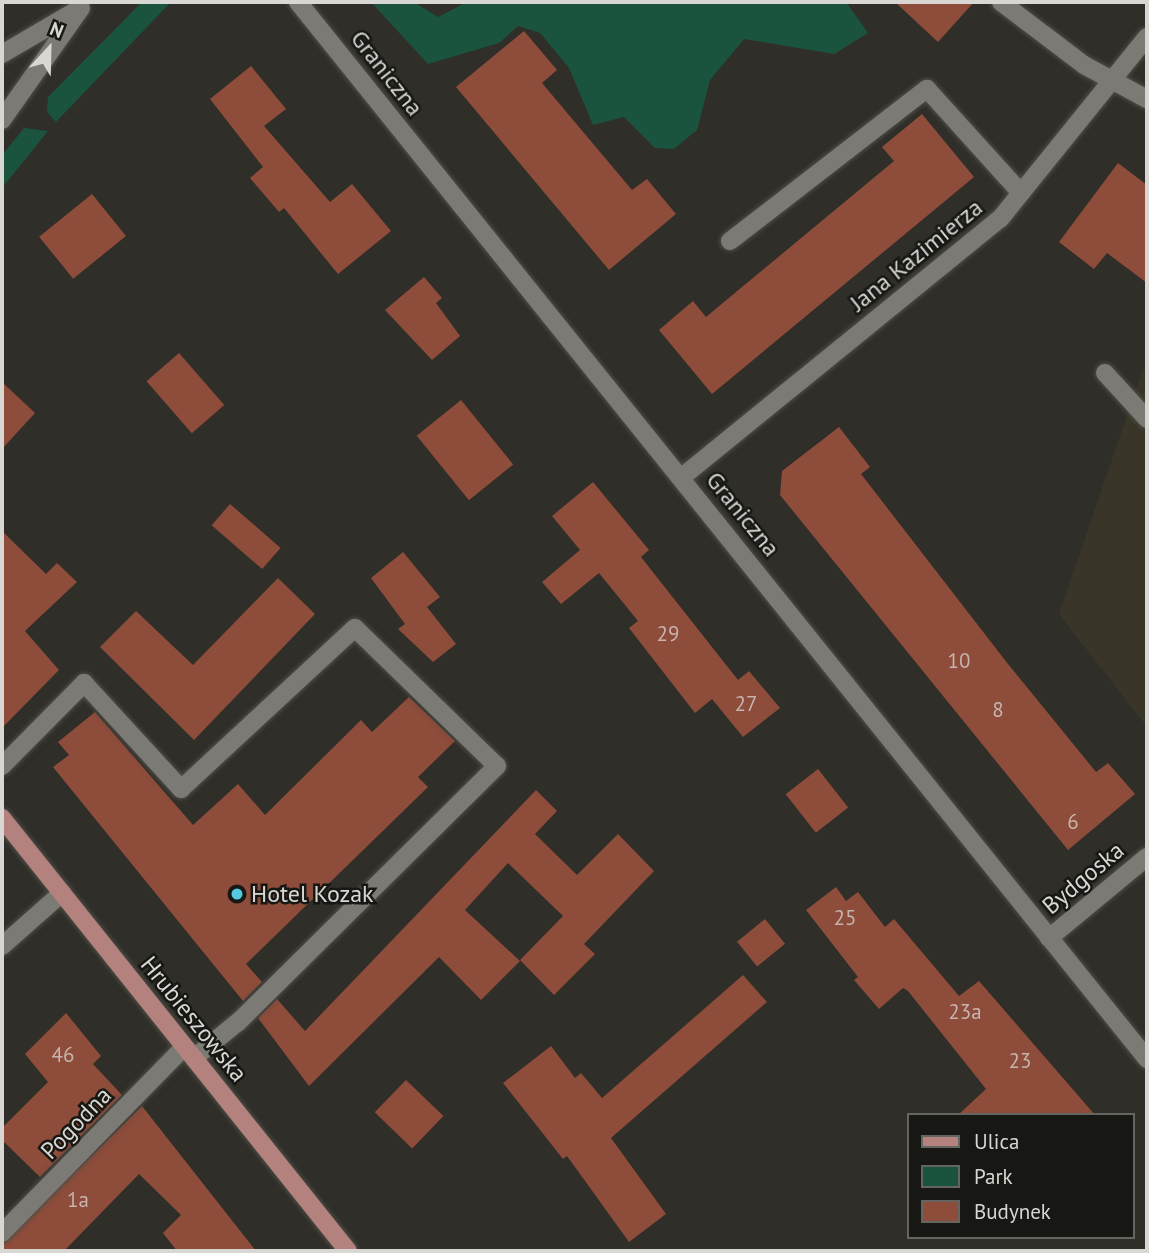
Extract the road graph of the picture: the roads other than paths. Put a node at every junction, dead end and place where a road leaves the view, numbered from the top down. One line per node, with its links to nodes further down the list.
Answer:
1 (299, 2): 13 (street, Graniczna)
2 (1001, 2): 6 (street)
3 (84, 5): 5 (street); 8 (street)
4 (1147, 37): 6 (street, Jana Kazimierza)
5 (2, 54)
6 (1115, 79): 7 (street); 9 (street, Jana Kazimierza)
7 (1147, 99)
8 (2, 120)
9 (1021, 193): 10 (street); 13 (street, Jana Kazimierza)
10 (730, 241)
11 (1105, 373): 12 (street)
12 (1147, 419)
13 (682, 477): 18 (street, Graniczna)
14 (2, 766): 20 (street, Pogodna)
15 (2, 818): 17 (main road, Hrubieszowska)
16 (1147, 857): 18 (street, Bydgoska)
17 (62, 893): 19 (street); 20 (main road, Hrubieszowska)
18 (1049, 938): 21 (street, Graniczna)
19 (2, 946)
20 (189, 1052): 22 (street, Pogodna); 23 (main road, Hrubieszowska)
21 (1147, 1059)
22 (2, 1233)
23 (341, 1249)

